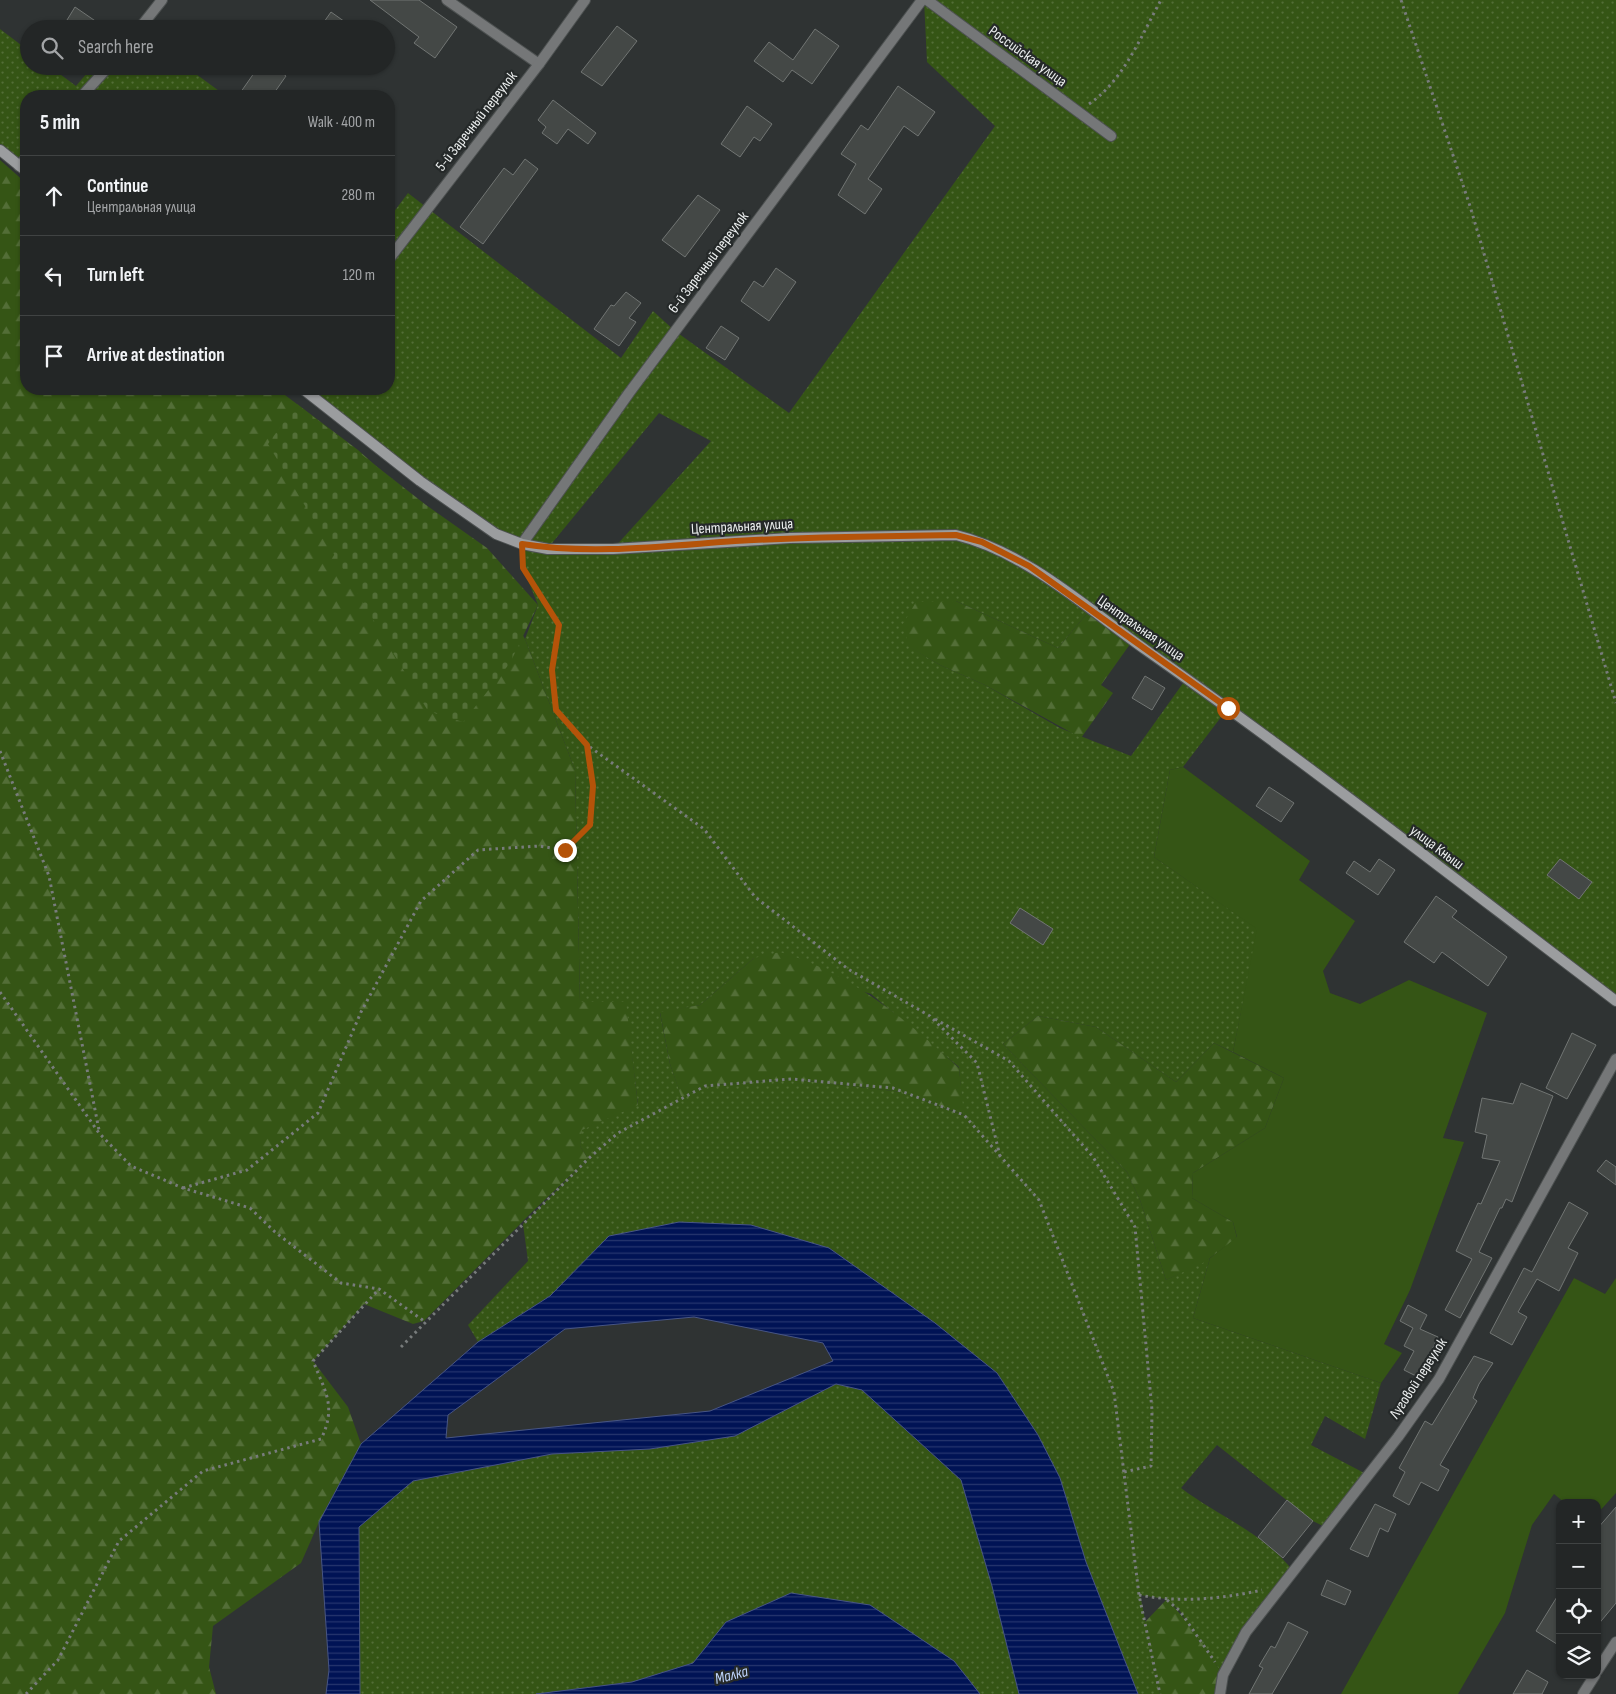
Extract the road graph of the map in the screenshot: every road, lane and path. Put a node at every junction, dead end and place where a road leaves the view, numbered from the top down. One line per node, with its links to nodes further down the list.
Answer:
1 (162, 0): 8 (street)
2 (447, 0): 9 (street)
3 (585, 0): 9 (street, 5-й Заречный переулок)
4 (922, 0): 18 (street, 6-й Заречный переулок)
5 (927, 0): 12 (street, Российская улица)
6 (1161, 0): 12 (path)
7 (1401, 0): 19 (path)
8 (146, 20)
9 (539, 64): 16 (street, 5-й Заречный переулок)
10 (101, 75): 11 (street)
11 (87, 90)
12 (1078, 112): 13 (street, Российская улица)
13 (1111, 136)
14 (0, 150): 15 (street)
15 (20, 162)
16 (395, 251)
17 (311, 395): 18 (street, Центральная улица)
18 (522, 544): 20 (street, Центральная улица); 21 (path)
19 (1616, 703)
20 (1240, 716): 24 (street, улица Кныш)
21 (587, 745): 25 (path); 29 (path)
22 (0, 751): 27 (path)
23 (0, 992): 27 (path)
24 (1616, 1001)
25 (930, 1016): 28 (path); 33 (path)
26 (1616, 1059): 34 (street, Луговой переулок)
27 (99, 1133): 29 (path)
28 (1000, 1157): 31 (path); 33 (path)
29 (183, 1188): 30 (path)
30 (378, 1289): 31 (path); 41 (path)
31 (424, 1321): 32 (path)
32 (401, 1347)
33 (1124, 1472): 35 (path)
34 (1282, 1585): 36 (path); 39 (street, Луговой переулок)
35 (1139, 1595): 36 (path); 42 (path)
36 (1166, 1599): 39 (path)
37 (1616, 1642): 38 (street)
38 (1601, 1666)
39 (1224, 1675): 43 (street, Луговой переулок)
40 (1592, 1679): 44 (street)
41 (26, 1694)
42 (1160, 1694)
43 (1220, 1694)
44 (1583, 1694)

